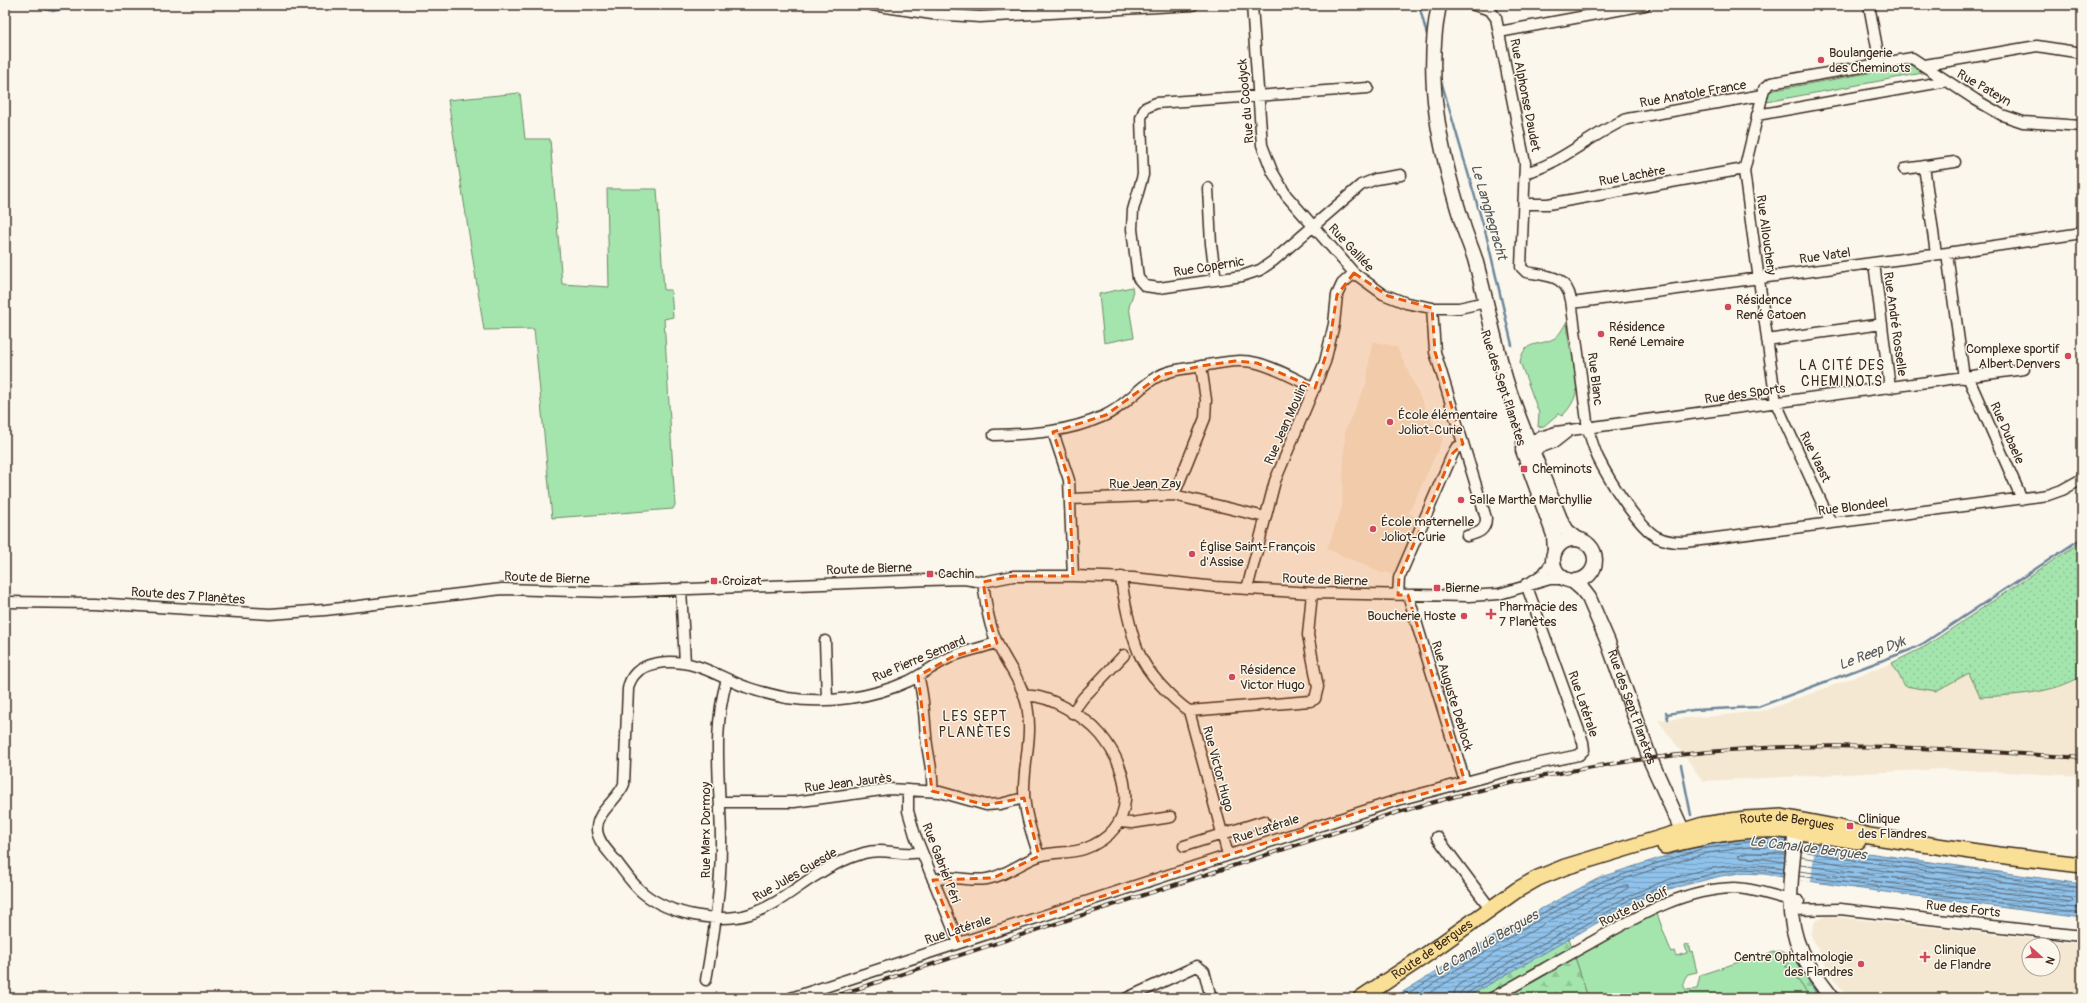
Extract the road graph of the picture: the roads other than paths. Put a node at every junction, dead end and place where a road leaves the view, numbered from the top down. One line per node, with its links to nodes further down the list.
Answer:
1 (872, 5): 2 (street)
2 (1193, 5)
3 (1252, 5): 15 (street, Rue du Coodyck)
4 (1439, 5): 35 (street, Rue des Sept Planètes)
5 (1474, 5): 9 (street, Rue Alphonse Daudet)
6 (1645, 5): 8 (street)
7 (1869, 5): 11 (street)
8 (1633, 6): 9 (street)
9 (1499, 32): 23 (street, Rue Alphonse Daudet)
10 (2082, 53): 12 (street, Rue Anatole France)
11 (1880, 64): 12 (street, Rue Anatole France); 16 (street, Rue Anatole France)
12 (1925, 65): 13 (street, Rue Pateyn)
13 (1947, 81): 17 (street); 18 (street, Rue Pateyn)
14 (1368, 88): 15 (street)
15 (1258, 95): 27 (street, Rue du Coodyck); 34 (street, Rue Copernic)
16 (1762, 96): 17 (street, Rue Allouchery); 23 (street, Rue Anatole France)
17 (1757, 115): 21 (street, Rue Allouchery)
18 (2082, 126)
19 (1955, 162): 20 (street)
20 (1924, 166): 22 (street); 30 (street)
21 (1744, 168): 26 (street, Rue Lachère); 33 (street, Rue Allouchery)
22 (1904, 169)
23 (1525, 172): 26 (street, Rue Alphonse Daudet)
24 (1401, 176): 27 (street, Rue Copernic)
25 (1208, 188): 34 (street)
26 (1524, 204): 36 (street, Rue Blanc)
27 (1314, 227): 32 (street, Rue Galilée); 34 (street, Rue Copernic)
28 (2082, 233): 29 (street, Rue Vatel)
29 (1947, 253): 30 (street, Rue Vatel); 42 (street, Rue Dubaele)
30 (1936, 254): 31 (street, Rue Vatel)
31 (1874, 263): 33 (street, Rue Vatel); 38 (street, Rue André Rosselle)
32 (1354, 273): 37 (street, Rue Galilée); 43 (street, Rue Jean Moulin)
33 (1759, 278): 36 (street, Rue Vatel); 39 (street, Rue Allouchery)
34 (1216, 280)
35 (1482, 303): 37 (street, Rue Galilée); 50 (street, Rue des Sept Planètes)
36 (1572, 303): 46 (street, Rue Blanc)
37 (1432, 308): 49 (street)
38 (1882, 324): 39 (street); 44 (street, Rue André Rosselle)
39 (1767, 340): 45 (street, Rue Allouchery)
40 (1201, 366): 43 (street); 47 (street); 52 (street)
41 (2024, 370): 42 (street, Rue des Sports)
42 (1966, 377): 44 (street, Rue des Sports); 54 (street, Rue Dubaele)
43 (1315, 388): 55 (street, Rue Jean Moulin)
44 (1890, 388): 45 (street, Rue des Sports)
45 (1776, 403): 46 (street, Rue des Sports); 56 (street, Rue Vaast)
46 (1588, 429): 50 (street, Rue des Sports); 59 (street, Rue Blanc)
47 (1053, 432): 48 (street); 53 (street)
48 (994, 435)
49 (1463, 444): 57 (street); 70 (street)
50 (1527, 447): 58 (street, Rue des Sept Planètes); 60 (street, Rue des Sept Planètes)
51 (2082, 479): 54 (street, Rue Blondeel)
52 (1174, 495): 53 (street, Rue Jean Zay); 55 (street, Rue Jean Zay)
53 (1070, 498): 62 (street)
54 (2022, 499): 56 (street, Rue Blondeel)
55 (1265, 517): 68 (street, Rue Jean Moulin)
56 (1831, 523): 59 (street, Rue Blondeel)
57 (1467, 536)
58 (1577, 539): 60 (street); 61 (street)
59 (1688, 542)
60 (1554, 556): 64 (street); 66 (street, Route de Bierne)
61 (1592, 573): 64 (street); 75 (street, Rue des Sept Planètes)
62 (1073, 576): 63 (street, Route de Bierne); 65 (street, Route de Bierne)
63 (1121, 577): 68 (street, Route de Bierne); 82 (street)
64 (1569, 581): 66 (street, Route de Bierne); 75 (street, Rue des Sept Planètes)
65 (983, 582): 67 (street, Route de Bierne); 74 (street)
66 (1526, 586): 70 (street, Route de Bierne); 84 (street, Rue Latérale)
67 (681, 589): 72 (street, Route de Bierne); 77 (street)
68 (1248, 589): 69 (street, Route de Bierne)
69 (1312, 593): 70 (street, Route de Bierne); 82 (street, Rue Victor Hugo)
70 (1403, 595): 84 (street, Rue Auguste Deblock)
71 (5, 602): 72 (street, Route des 7 Planètes)
72 (368, 605)
73 (825, 641): 81 (street)
74 (997, 642): 78 (street, Rue Pierre Semard); 80 (street)
75 (1608, 642): 94 (street, Rue des Sept Planètes)
76 (1124, 655): 83 (street)
77 (685, 663): 79 (street, Rue Pierre Semard); 105 (street, Rue Jules Guesde)
78 (918, 676): 81 (street, Rue Pierre Semard); 86 (street)
79 (727, 679): 81 (street, Rue Pierre Semard); 88 (street, Rue Marx Dormoy)
80 (1025, 696): 83 (street); 87 (street)
81 (827, 699)
82 (1189, 711): 93 (street, Rue Victor Hugo)
83 (1072, 712): 91 (street)
84 (1465, 782): 98 (street, Rue Latérale)
85 (908, 790): 86 (street, Rue Jean Jaurès); 88 (street, Rue Jean Jaurès); 97 (street, Rue Gabriel Péri)
86 (932, 791): 87 (street, Rue Jean Jaurès)
87 (1024, 798): 99 (street)
88 (720, 802): 105 (street, Rue Marx Dormoy)
89 (1172, 817): 91 (street)
90 (1264, 821): 93 (street, Rue Victor Hugo)
91 (1118, 822): 99 (street)
92 (1800, 831): 94 (main road, Route de Bergues); 100 (main road, Route de Bergues); 102 (street)
93 (1222, 834): 96 (street, Rue Victor Hugo); 98 (street, Rue Victor Hugo)
94 (1681, 837): 103 (main road, Route de Bergues)
95 (1437, 838): 103 (street)
96 (1184, 846)
97 (921, 852): 101 (street, Rue Gabriel Péri); 105 (street, Rue Jules Guesde)
98 (1228, 855): 107 (street, Rue Latérale)
99 (1039, 856): 101 (street)
100 (2082, 865)
101 (933, 880): 107 (street, Rue Gabriel Péri)
102 (1795, 905): 104 (street, Route du Golf); 113 (street, Route du Golf); 114 (street); 115 (street)
103 (1490, 908): 112 (main road, Route de Bergues)
104 (1840, 909): 106 (street, Rue des Forts)
105 (716, 917): 108 (street, Rue Marx Dormoy)
106 (2082, 936)
107 (959, 944): 109 (street, Rue Latérale)
108 (706, 980)
109 (791, 998)
110 (1127, 998): 111 (street)
111 (1212, 998)
112 (1361, 998)
113 (1492, 998)
114 (1832, 998)
115 (1842, 998)

